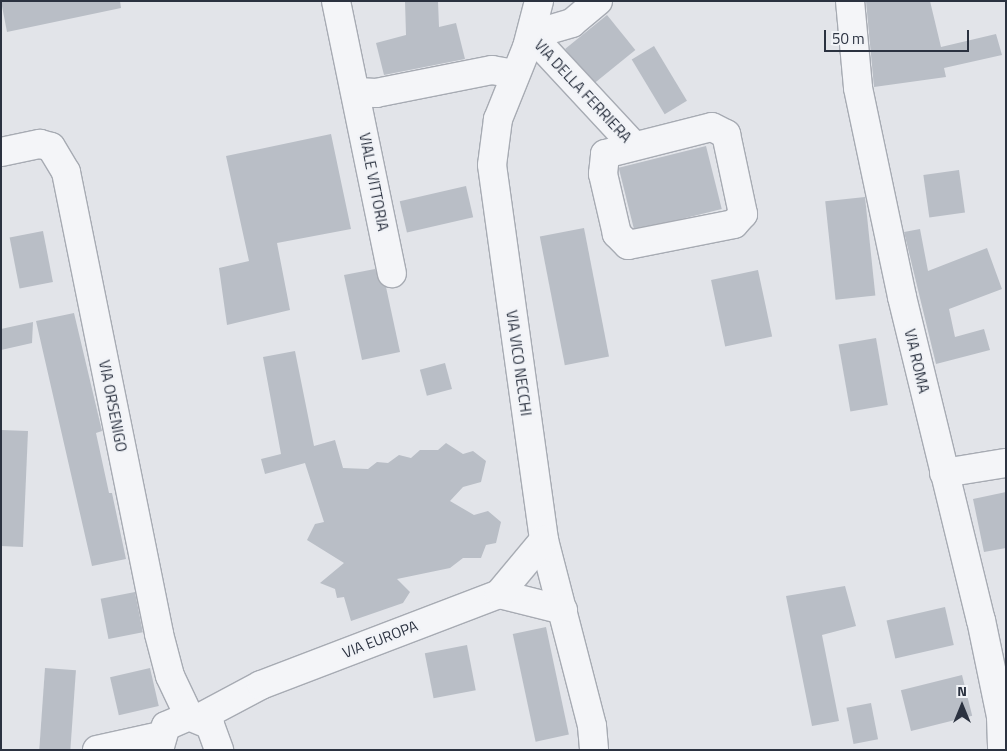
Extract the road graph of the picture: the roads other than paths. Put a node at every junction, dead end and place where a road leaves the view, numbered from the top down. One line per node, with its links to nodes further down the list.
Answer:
1 (336, 1): 7 (street, VIALE VITTORIA)
2 (539, 1): 5 (street, VIA VICO NECCHI)
3 (598, 1): 5 (street)
4 (850, 1): 12 (street, VIA ROMA)
5 (531, 35): 6 (street, VIA VICO NECCHI); 8 (street, VIA DELLA FERRIERA)
6 (515, 74): 7 (street); 13 (street, VIA VICO NECCHI)
7 (357, 92): 10 (street, VIALE VITTORIA)
8 (634, 146): 8 (street, VIA DELLA FERRIERA)
9 (1, 152): 17 (street, VIA ORSENIGO)
10 (392, 273)
11 (1006, 463): 12 (street)
12 (944, 473): 16 (street, VIA ROMA)
13 (544, 540): 14 (street, VIA EUROPA); 15 (street, VIA VICO NECCHI)
14 (499, 594): 15 (street); 17 (street, VIA EUROPA)
15 (563, 610): 18 (street, VIA VICO NECCHI)
16 (1001, 718): 21 (street); 22 (street, VIA ROMA)
17 (187, 733): 19 (street)
18 (593, 738): 20 (street, VIA VICO NECCHI)
19 (97, 750)
20 (606, 750)
21 (990, 750)
22 (1002, 750)

